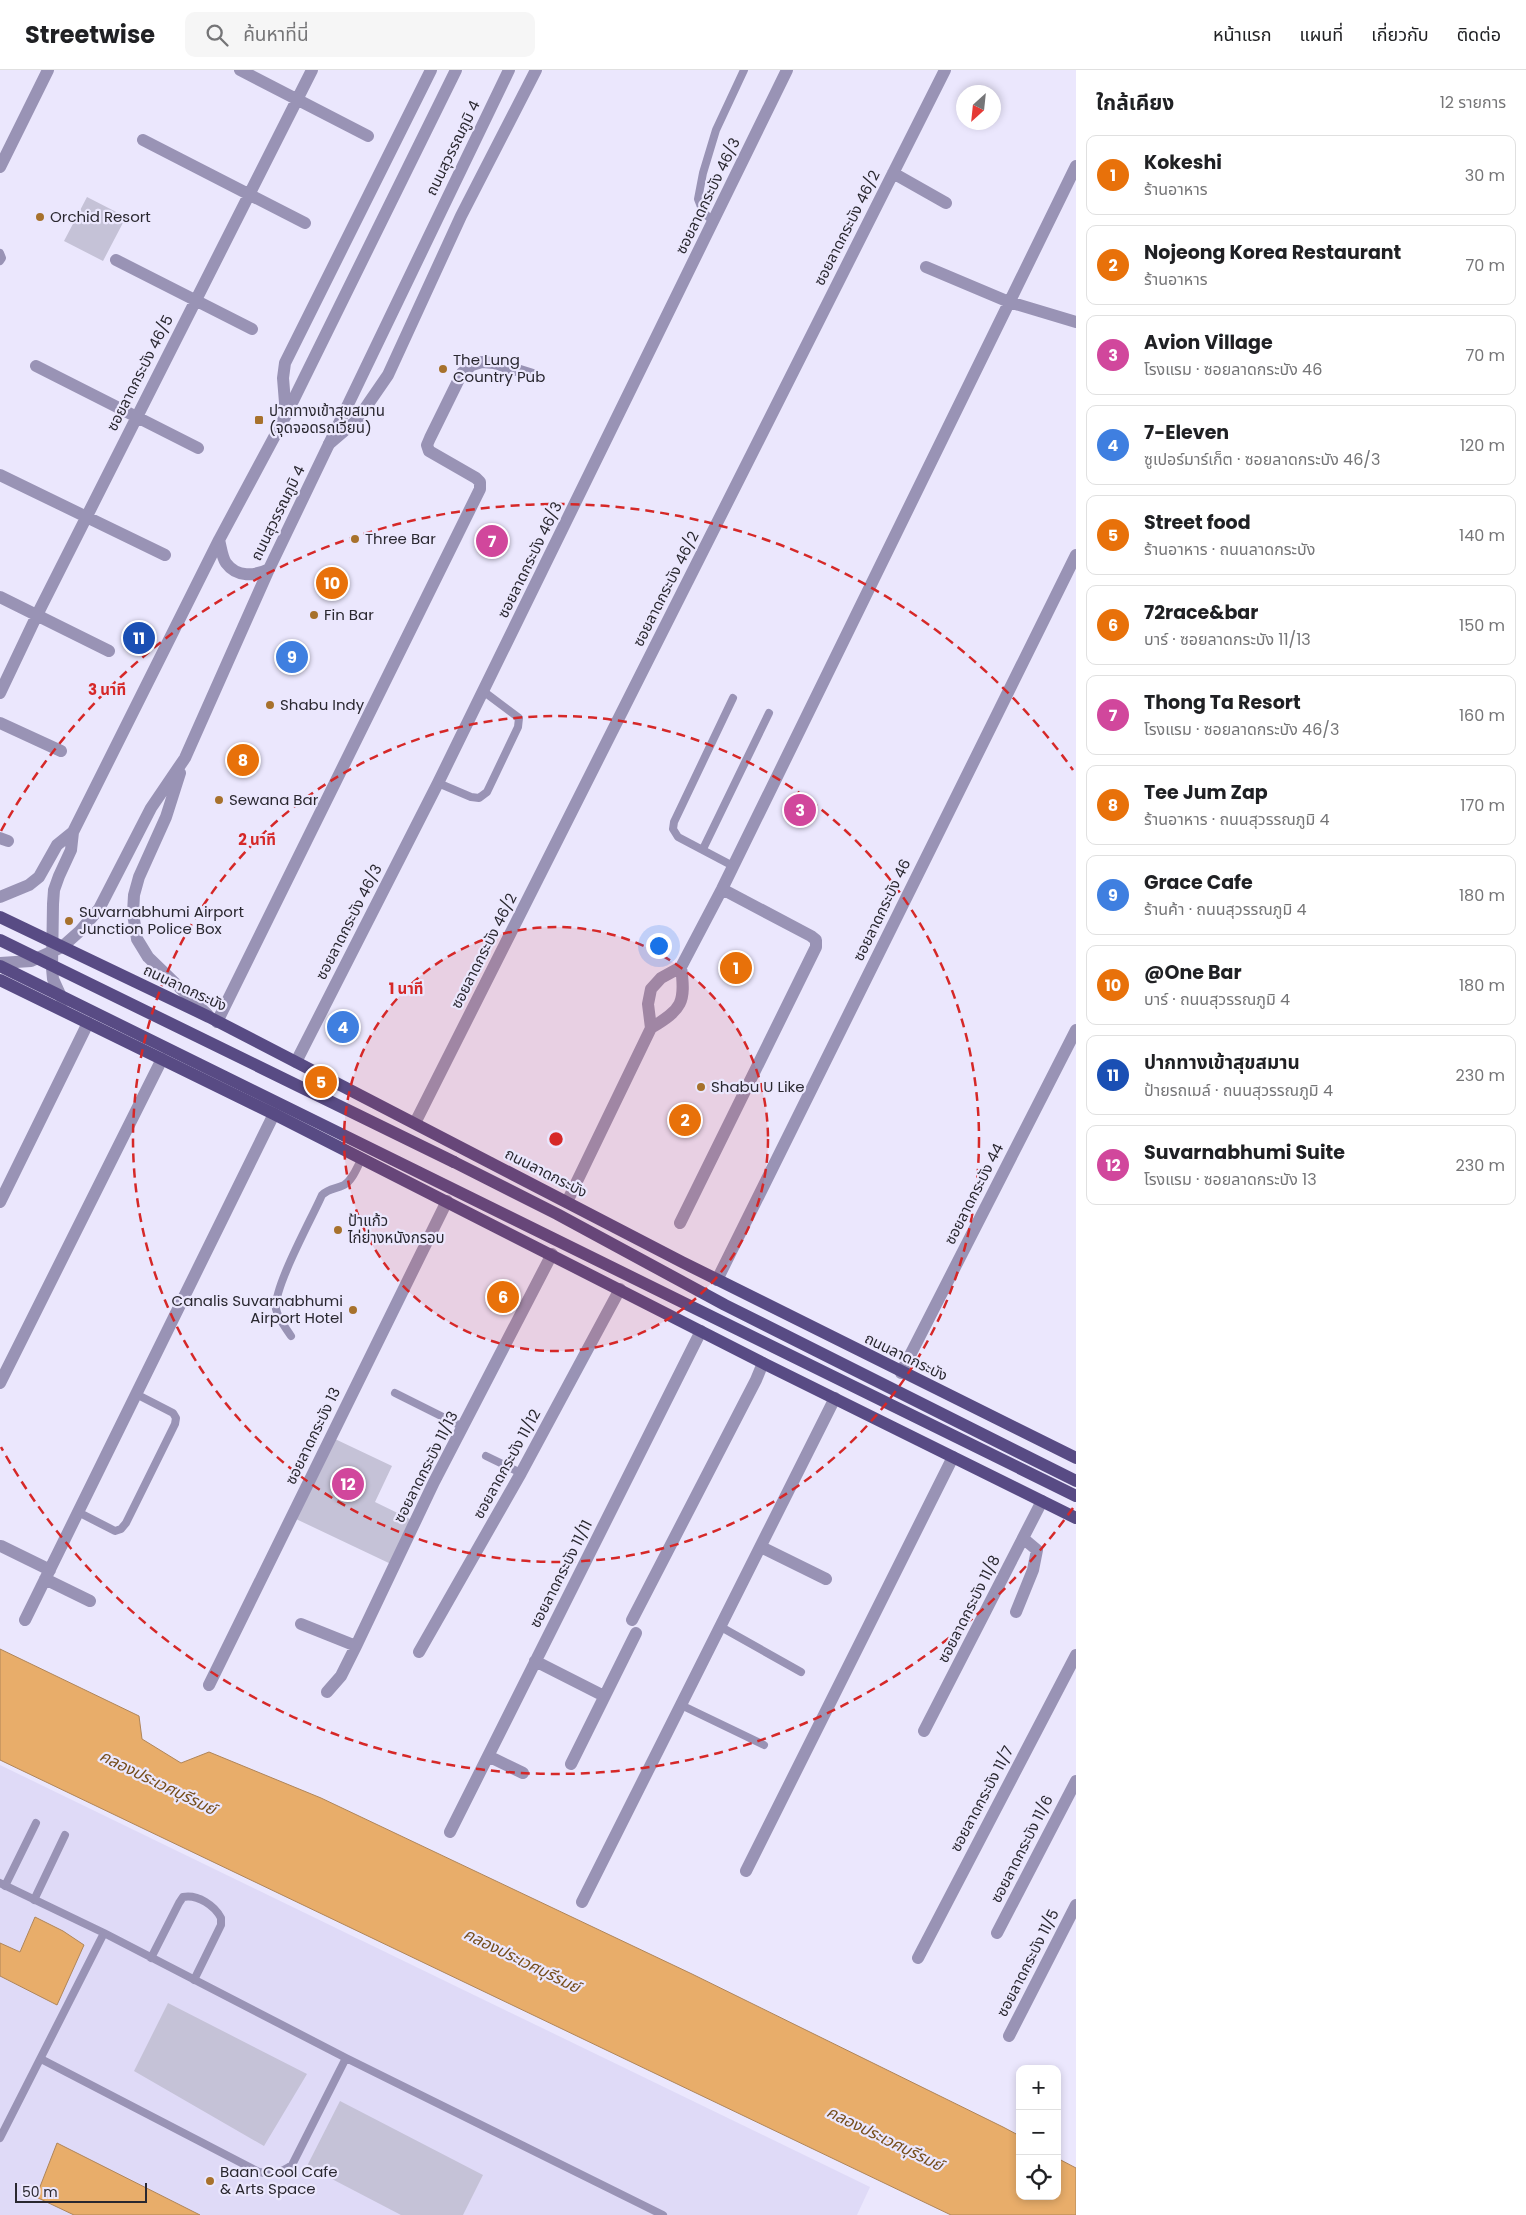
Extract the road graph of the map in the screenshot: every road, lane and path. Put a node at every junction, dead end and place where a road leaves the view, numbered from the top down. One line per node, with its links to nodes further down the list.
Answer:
1 (48, 70): 15 (street)
2 (240, 70): 11 (street)
3 (312, 70): 11 (street, ซอยลาดกระบัง 46/5)
4 (431, 70): 31 (street)
5 (456, 70): 31 (street, ถนนสุวรรณภูมิ 4)
6 (509, 70): 33 (street, ถนนสุวรรณภูมิ 4)
7 (536, 70): 33 (street)
8 (744, 70): 20 (lane)
9 (788, 70): 20 (street, ซอยลาดกระบัง 46/3)
10 (945, 70): 16 (street, ซอยลาดกระบัง 46/2)
11 (298, 99): 12 (street); 17 (street, ซอยลาดกระบัง 46/5)
12 (368, 136)
13 (143, 140): 17 (street)
14 (1076, 166): 26 (street)
15 (0, 167)
16 (893, 173): 18 (street); 71 (street, ซอยลาดกระบัง 46/2)
17 (250, 194): 19 (street); 25 (street, ซอยลาดกระบัง 46/5)
18 (946, 203)
19 (305, 222)
20 (714, 222): 44 (street, ซอยลาดกระบัง 46/3)
21 (0, 253): 23 (lane)
22 (116, 260): 25 (street)
23 (0, 262)
24 (926, 267): 26 (street)
25 (195, 300): 28 (street); 32 (street, ซอยลาดกระบัง 46/5)
26 (1009, 302): 27 (street); 54 (street)
27 (1076, 322)
28 (252, 329)
29 (36, 366): 32 (street)
30 (536, 376): 64 (street)
31 (286, 415): 37 (street, ถนนสุวรรณภูมิ 4)
32 (137, 416): 34 (street); 36 (street, ซอยลาดกระบัง 46/5)
33 (329, 444): 40 (street, ถนนสุวรรณภูมิ 4)
34 (198, 448)
35 (0, 475): 36 (street)
36 (87, 515): 38 (street); 42 (street, ซอยลาดกระบัง 46/5)
37 (219, 540): 40 (street); 52 (street, ถนนสุวรรณภูมิ 4)
38 (165, 555)
39 (1076, 555): 78 (street, ซอยลาดกระบัง 46)
40 (269, 569): 50 (street, ถนนสุวรรณภูมิ 4)
41 (0, 597): 42 (street)
42 (37, 615): 43 (street); 45 (street, ซอยลาดกระบัง 46/5)
43 (109, 651)
44 (483, 691): 51 (street, ซอยลาดกระบัง 46/3); 51 (lane)
45 (0, 693)
46 (733, 698): 53 (lane)
47 (769, 713): 53 (lane)
48 (0, 723): 49 (street)
49 (61, 751)
50 (185, 758): 59 (street, ถนนสุวรรณภูมิ 4); 64 (street)
51 (438, 783): 69 (street, ซอยลาดกระบัง 46/3)
52 (73, 832): 56 (street); 59 (street, ถนนสุวรรณภูมิ 4)
53 (703, 849): 54 (lane)
54 (733, 866): 55 (street)
55 (722, 889): 61 (street); 76 (street)
56 (0, 897)
57 (0, 916): 59 (main road, ถนนลาดกระบัง)
58 (0, 940): 93 (main road, bridge)
59 (55, 947): 60 (street, ถนนสุวรรณภูมิ 4); 63 (street, ถนนสุวรรณภูมิ 4); 64 (main road, ถนนลาดกระบัง)
60 (0, 965): 94 (main road, bridge)
61 (681, 967): 66 (street); 66 (street)
62 (0, 980): 63 (main road)
63 (69, 1013): 65 (main road)
64 (214, 1019): 69 (main road, ถนนลาดกระบัง)
65 (88, 1023): 68 (main road); 74 (street)
66 (651, 1028): 75 (street)
67 (1076, 1030): 83 (street, ซอยลาดกระบัง 44)
68 (162, 1059): 70 (main road); 84 (street)
69 (296, 1062): 71 (main road, ถนนลาดกระบัง)
70 (274, 1114): 72 (main road); 86 (street)
71 (415, 1123): 75 (main road, ถนนลาดกระบัง)
72 (362, 1158): 73 (main road); 81 (lane)
73 (447, 1201): 77 (main road); 115 (street, ซอยลาดกระบัง 13)
74 (0, 1202)
75 (567, 1202): 78 (main road, ถนนลาดกระบัง)
76 (680, 1223)
77 (552, 1254): 79 (main road); 88 (street, ซอยลาดกระบัง 11/13)
78 (717, 1280): 83 (main road, ถนนลาดกระบัง)
79 (620, 1289): 80 (main road); 92 (street, ซอยลาดกระบัง 11/12)
80 (701, 1331): 82 (main road); 113 (street, ซอยลาดกระบัง 11/11)
81 (291, 1336)
82 (763, 1363): 87 (main road); 106 (street)
83 (901, 1373): 91 (main road, ถนนลาดกระบัง)
84 (0, 1383)
85 (395, 1393): 88 (lane)
86 (136, 1394): 96 (street); 96 (lane)
87 (835, 1398): 90 (main road); 100 (street)
88 (464, 1427): 110 (street, ซอยลาดกระบัง 11/13)
89 (486, 1456): 92 (lane)
90 (953, 1456): 95 (main road); 128 (street)
91 (1076, 1458)
92 (521, 1474): 111 (street, ซอยลาดกระบัง 11/12)
93 (1076, 1481)
94 (1076, 1496)
95 (1042, 1501): 97 (main road); 98 (street, ซอยลาดกระบัง 11/8)
96 (78, 1512): 101 (street)
97 (1076, 1518)
98 (1024, 1538): 104 (street); 119 (street, ซอยลาดกระบัง 11/8)
99 (1, 1546): 101 (street)
100 (762, 1547): 102 (street); 108 (street)
101 (47, 1574): 103 (street); 105 (street)
102 (826, 1579)
103 (90, 1601)
104 (1016, 1612)
105 (25, 1620)
106 (632, 1620)
107 (302, 1624): 110 (street)
108 (721, 1627): 114 (lane); 118 (street)
109 (636, 1633): 117 (street)
110 (356, 1646): 116 (street, ซอยลาดกระบัง 11/13)
111 (420, 1652)
112 (1076, 1655): 136 (street, ซอยลาดกระบัง 11/7)
113 (535, 1661): 117 (street); 121 (street, ซอยลาดกระบัง 11/11)
114 (801, 1672)
115 (210, 1685)
116 (327, 1692)
117 (604, 1696): 122 (street)
118 (681, 1705): 120 (lane); 131 (street)
119 (924, 1731)
120 (764, 1746)
121 (488, 1756): 123 (street); 126 (street, ซอยลาดกระบัง 11/11)
122 (570, 1764)
123 (523, 1773)
124 (1076, 1780): 134 (street, ซอยลาดกระบัง 11/6)
125 (36, 1823): 129 (lane)
126 (450, 1832)
127 (65, 1835): 130 (lane)
128 (746, 1871)
129 (2, 1884): 130 (lane)
130 (34, 1900): 133 (lane)
131 (582, 1902)
132 (1076, 1904): 138 (street, ซอยลาดกระบัง 11/5)
133 (104, 1933): 135 (lane); 140 (lane)
134 (998, 1933)
135 (151, 1958): 137 (lane); 137 (lane)
136 (918, 1958)
137 (194, 1980): 139 (lane)
138 (1009, 2036)
139 (346, 2058): 140 (lane); 142 (lane)
140 (41, 2059): 141 (lane)
141 (0, 2138)
142 (663, 2215)

